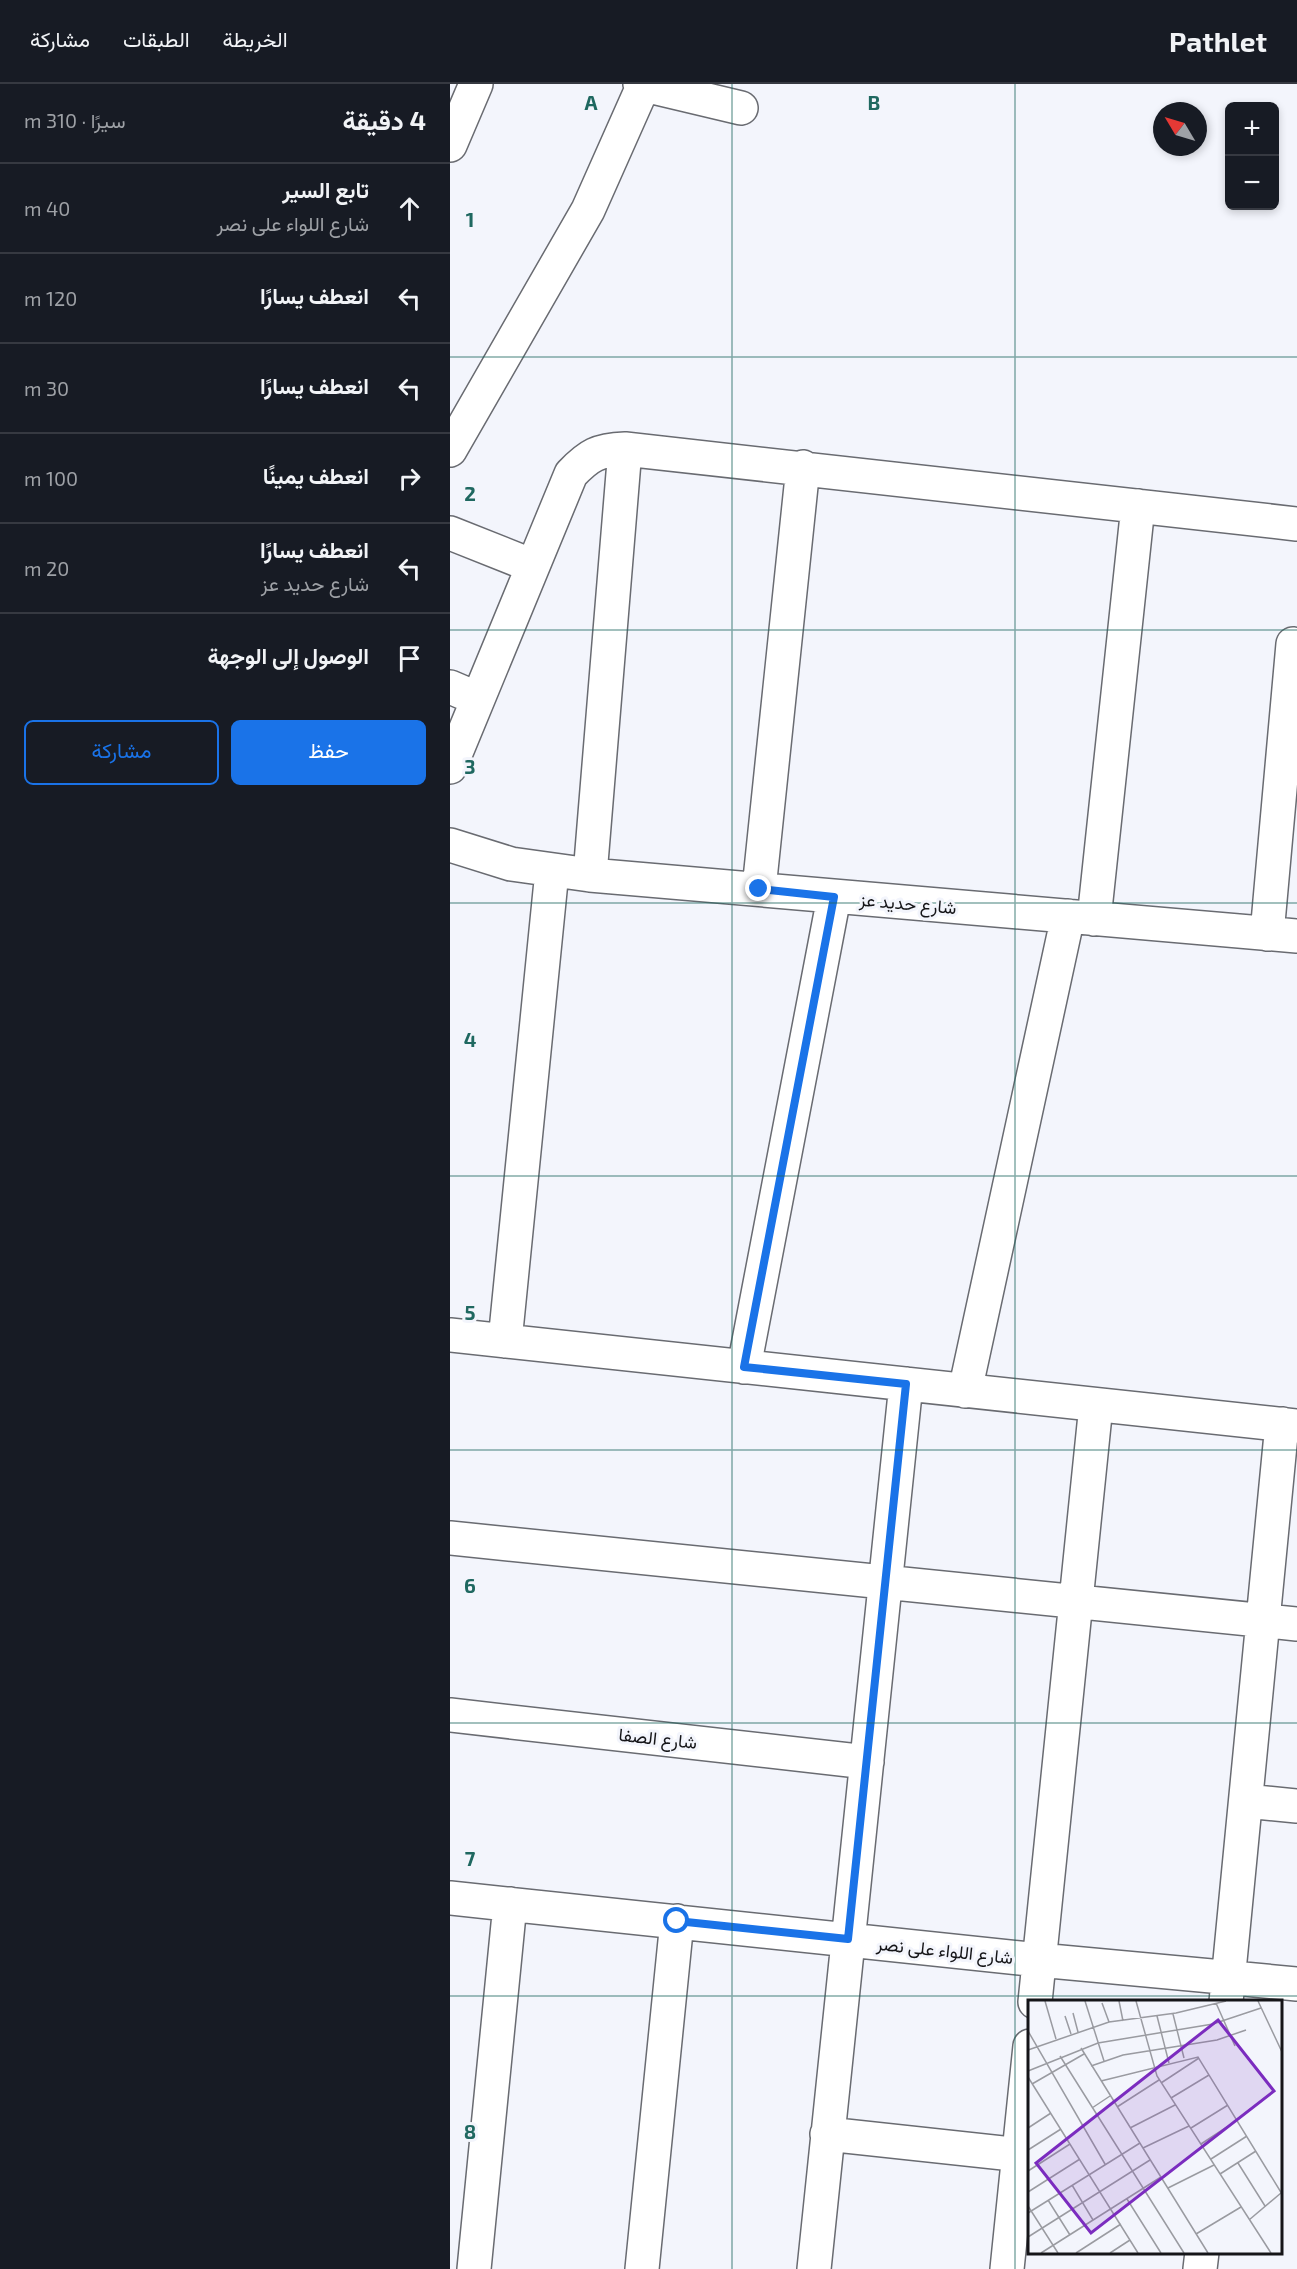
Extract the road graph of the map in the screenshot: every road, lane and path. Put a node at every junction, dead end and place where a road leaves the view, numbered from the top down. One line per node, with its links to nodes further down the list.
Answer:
1 (476, 84): 4 (street)
2 (642, 84): 3 (street); 6 (street)
3 (741, 108)
4 (450, 145)
5 (625, 449): 7 (street); 11 (street); 17 (street)
6 (450, 450)
7 (803, 467): 8 (street); 18 (street)
8 (1138, 506): 9 (street); 20 (street)
9 (1297, 524)
10 (450, 532): 11 (street)
11 (533, 566): 13 (street)
12 (1293, 644): 21 (street)
13 (464, 693): 14 (street)
14 (450, 767)
15 (450, 845): 16 (street, شارع حديد عز)
16 (552, 871): 17 (street, شارع حديد عز); 23 (street)
17 (590, 875): 18 (street, شارع حديد عز)
18 (759, 889): 19 (street, شارع حديد عز)
19 (834, 897): 20 (street, شارع حديد عز); 24 (street)
20 (1081, 917): 21 (street, شارع حديد عز); 26 (street)
21 (1282, 935)
22 (450, 1335): 23 (street)
23 (505, 1341): 24 (street)
24 (744, 1367): 25 (street)
25 (906, 1384): 26 (street); 30 (street)
26 (965, 1390): 27 (street)
27 (1096, 1405): 28 (street); 31 (street)
28 (1290, 1425): 32 (street)
29 (450, 1538): 30 (street)
30 (886, 1582): 31 (street); 35 (street)
31 (1076, 1602): 32 (street); 42 (street)
32 (1263, 1621): 33 (street); 36 (street)
33 (1297, 1624)
34 (450, 1715): 35 (street, شارع الصفا)
35 (867, 1762): 41 (street)
36 (1246, 1801): 37 (street); 44 (street)
37 (1297, 1806)
38 (450, 1898): 39 (street, شارع اللواء على نصر)
39 (510, 1904): 40 (street, شارع اللواء على نصر); 50 (street)
40 (677, 1921): 41 (street, شارع اللواء على نصر); 51 (street)
41 (848, 1939): 42 (street, شارع اللواء على نصر); 47 (street)
42 (1039, 1960): 44 (street, شارع اللواء على نصر); 45 (street)
43 (1297, 1984): 44 (street, شارع اللواء على نصر)
44 (1228, 1990)
45 (1035, 2000)
46 (1028, 2082): 48 (street)
47 (827, 2134): 48 (street); 52 (street)
48 (1024, 2155): 53 (street)
49 (1202, 2254): 54 (street)
50 (474, 2269)
51 (642, 2269)
52 (814, 2269)
53 (1007, 2269)
54 (1200, 2269)

